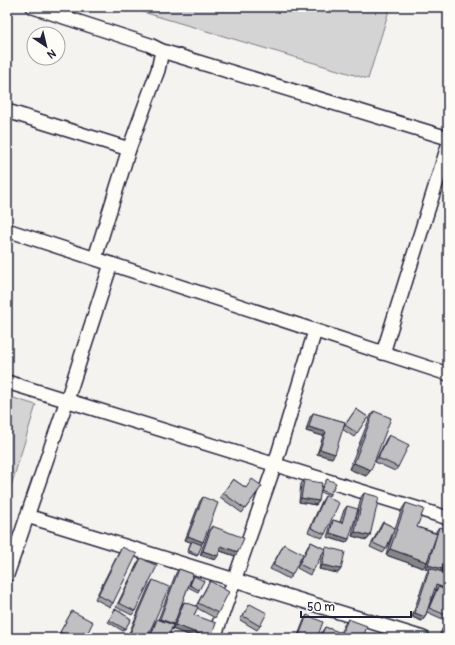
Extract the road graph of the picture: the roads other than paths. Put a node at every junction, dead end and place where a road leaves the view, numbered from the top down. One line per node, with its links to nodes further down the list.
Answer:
1 (33, 7): 2 (street)
2 (54, 10): 3 (street)
3 (162, 51): 5 (street); 7 (street)
4 (7, 111): 7 (street)
5 (448, 138)
6 (448, 146): 12 (street)
7 (129, 150): 9 (street)
8 (7, 230): 9 (street)
9 (95, 258): 10 (street)
10 (111, 264): 11 (street); 15 (street)
11 (315, 331): 12 (street); 16 (street)
12 (383, 353): 13 (street)
13 (448, 374)
14 (7, 382): 15 (street)
15 (68, 400): 16 (street); 17 (street)
16 (275, 464): 18 (street); 20 (street)
17 (27, 516): 19 (street); 20 (street)
18 (448, 518)
19 (7, 575)
20 (234, 579): 22 (street); 23 (street)
21 (448, 634): 24 (street)
22 (214, 638)
23 (423, 638)
24 (447, 638)

